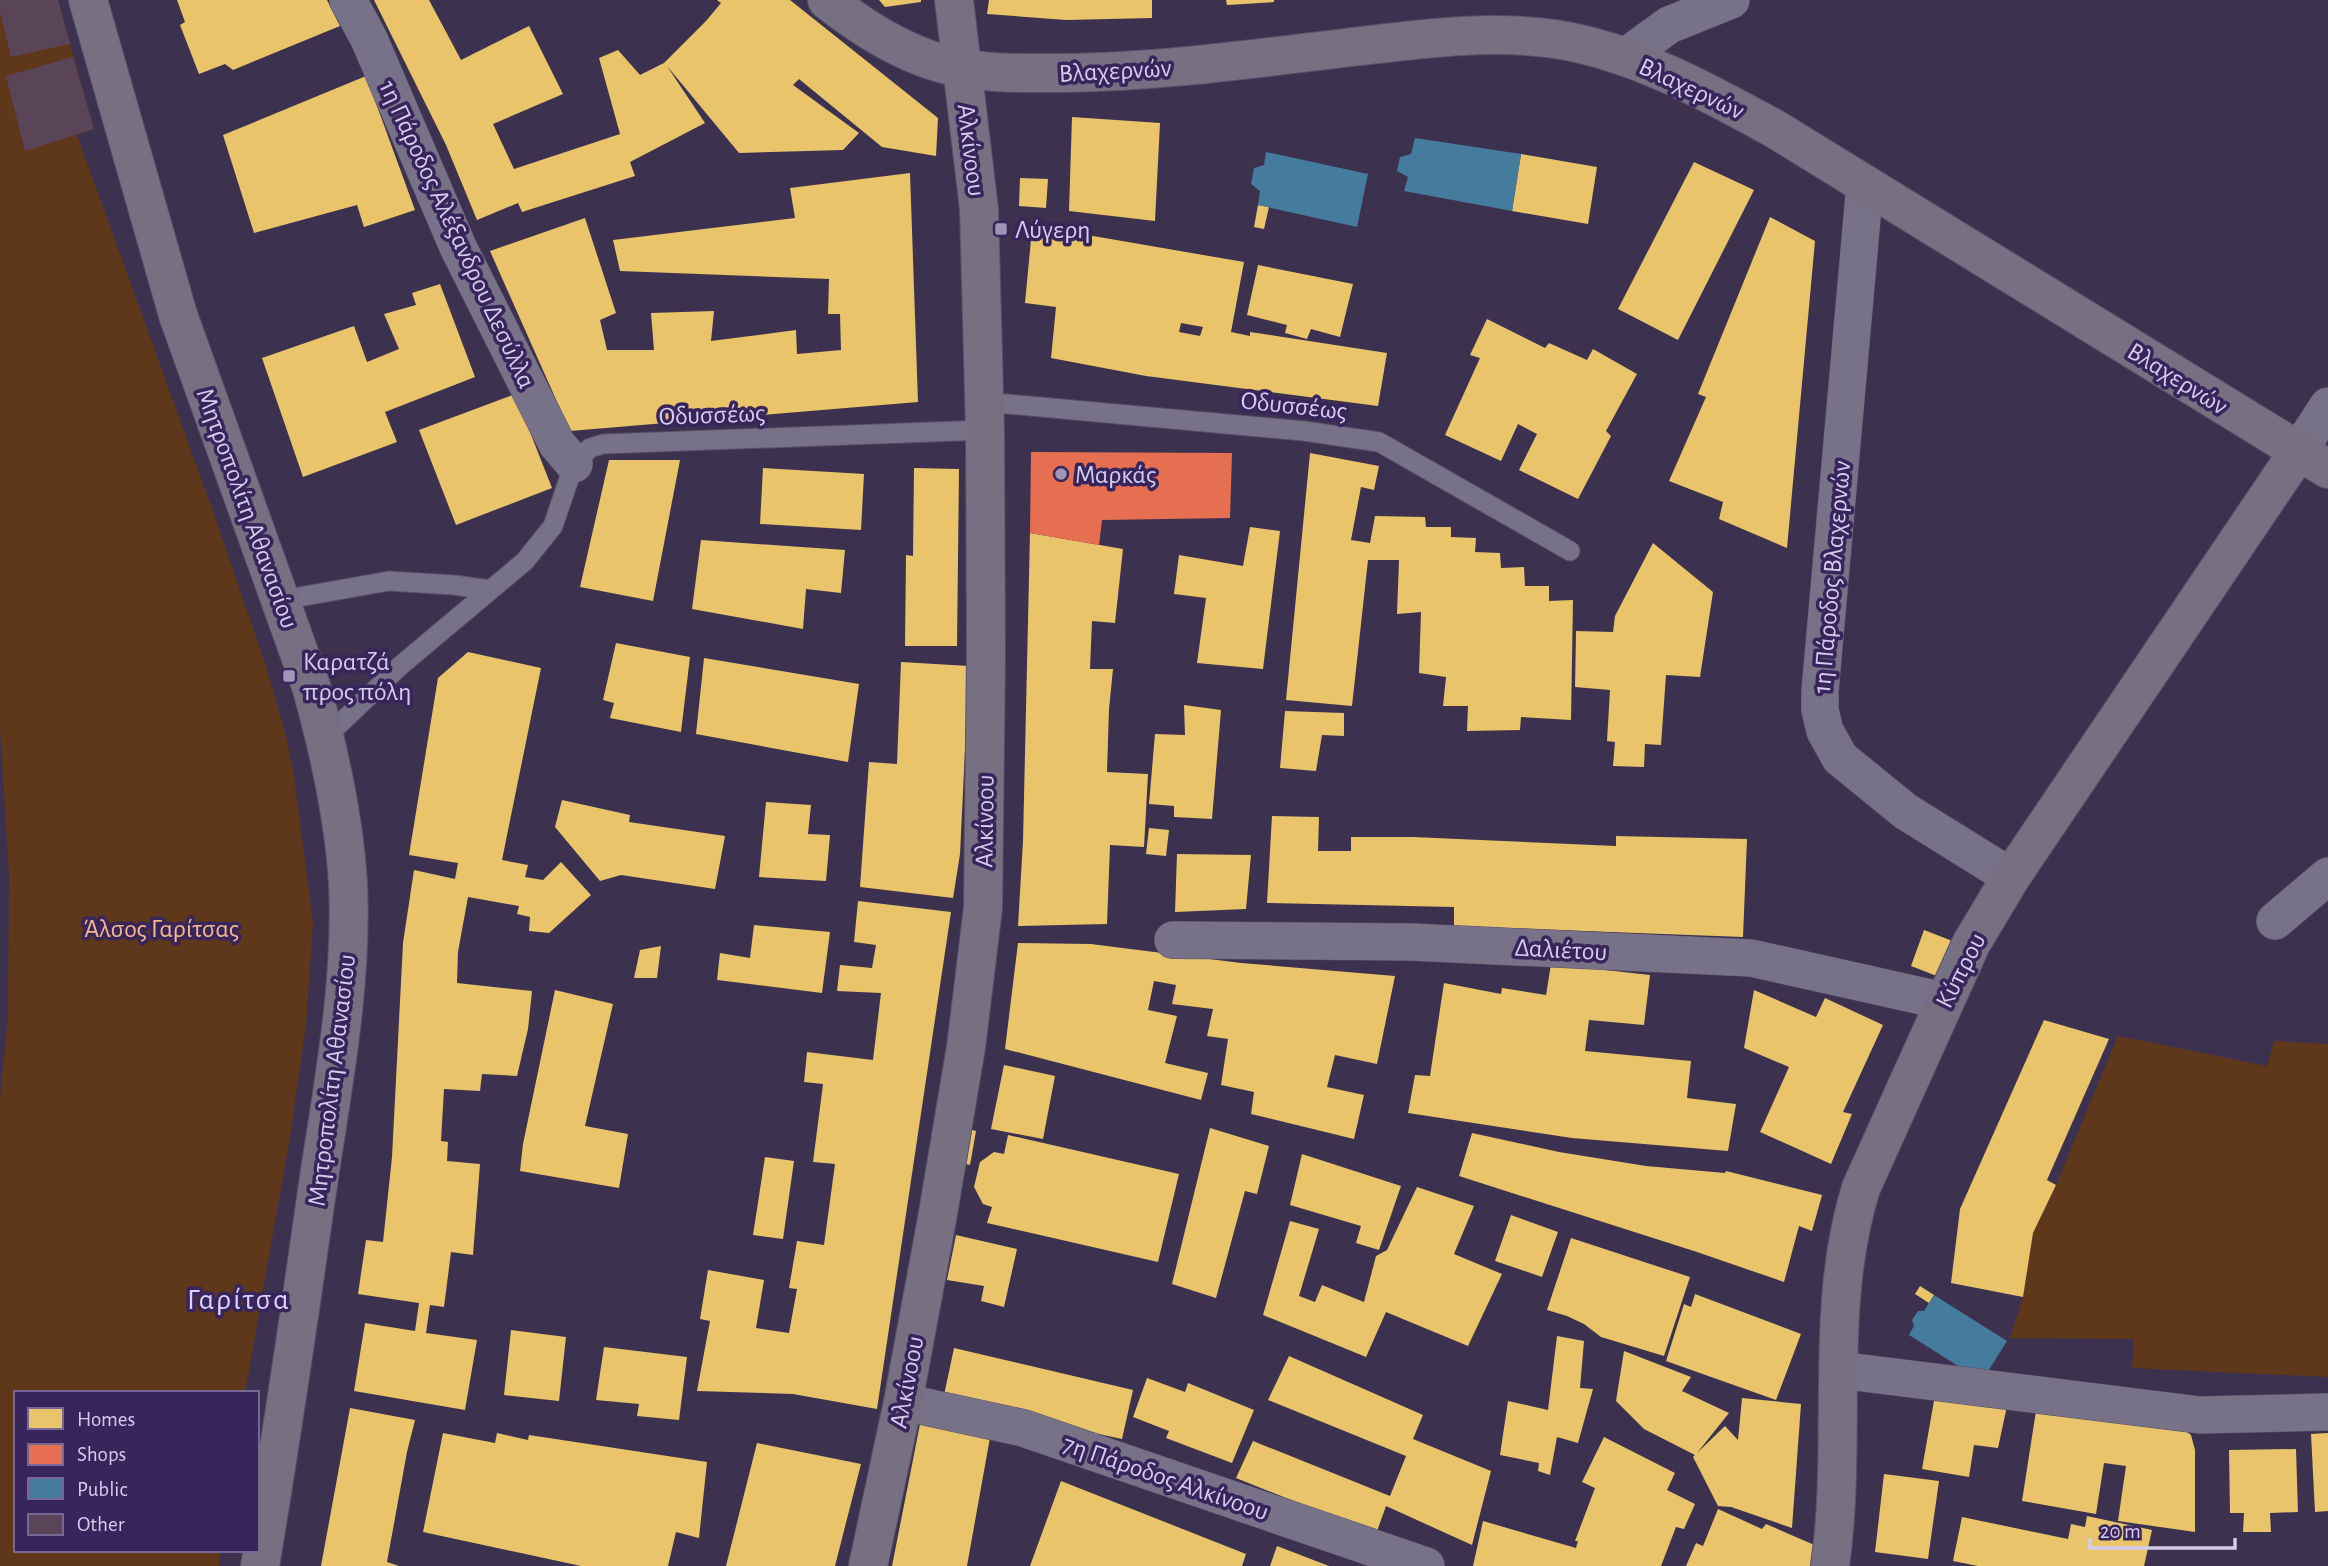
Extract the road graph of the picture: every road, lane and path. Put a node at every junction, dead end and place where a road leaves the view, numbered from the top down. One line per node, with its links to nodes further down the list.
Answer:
1 (88, 0): 15 (street, Μητροπολίτη Αθανασίου)
2 (348, 0): 12 (street, 1η Πάροδος Αλέξανδρου Δεσύλλα)
3 (827, 0): 7 (street, Βλαχερνών)
4 (954, 0): 7 (street, Αλκίνοου)
5 (1731, 0): 6 (street)
6 (1625, 57): 7 (street, Βλαχερνών); 8 (street, Βλαχερνών)
7 (961, 67): 10 (street, Αλκίνοου)
8 (1865, 184): 11 (street, Βλαχερνών); 18 (street, 1η Πάροδος Βλαχερνών)
9 (2328, 406): 11 (street)
10 (985, 416): 12 (lane, Οδυσσέως); 13 (lane, Οδυσσέως); 23 (street, Αλκίνοου)
11 (2313, 461): 18 (street, Κύπρου)
12 (574, 464): 14 (lane)
13 (1570, 551)
14 (490, 590): 15 (lane); 16 (lane)
15 (282, 600): 16 (street, Μητροπολίτη Αθανασίου)
16 (326, 737): 25 (street, Μητροπολίτη Αθανασίου)
17 (2328, 876): 19 (street)
18 (2011, 877): 21 (street, Κύπρου)
19 (2275, 921)
20 (1173, 940): 21 (street, Δαλιέτου)
21 (1944, 1001): 22 (street, Κύπρου)
22 (1839, 1370): 24 (street); 28 (street, Κύπρου)
23 (903, 1402): 26 (street, Αλκίνοου); 27 (street, 7η Πάροδος Αλκίνοου)
24 (2328, 1412)
25 (260, 1566)
26 (868, 1566)
27 (1426, 1566)
28 (1829, 1566)

